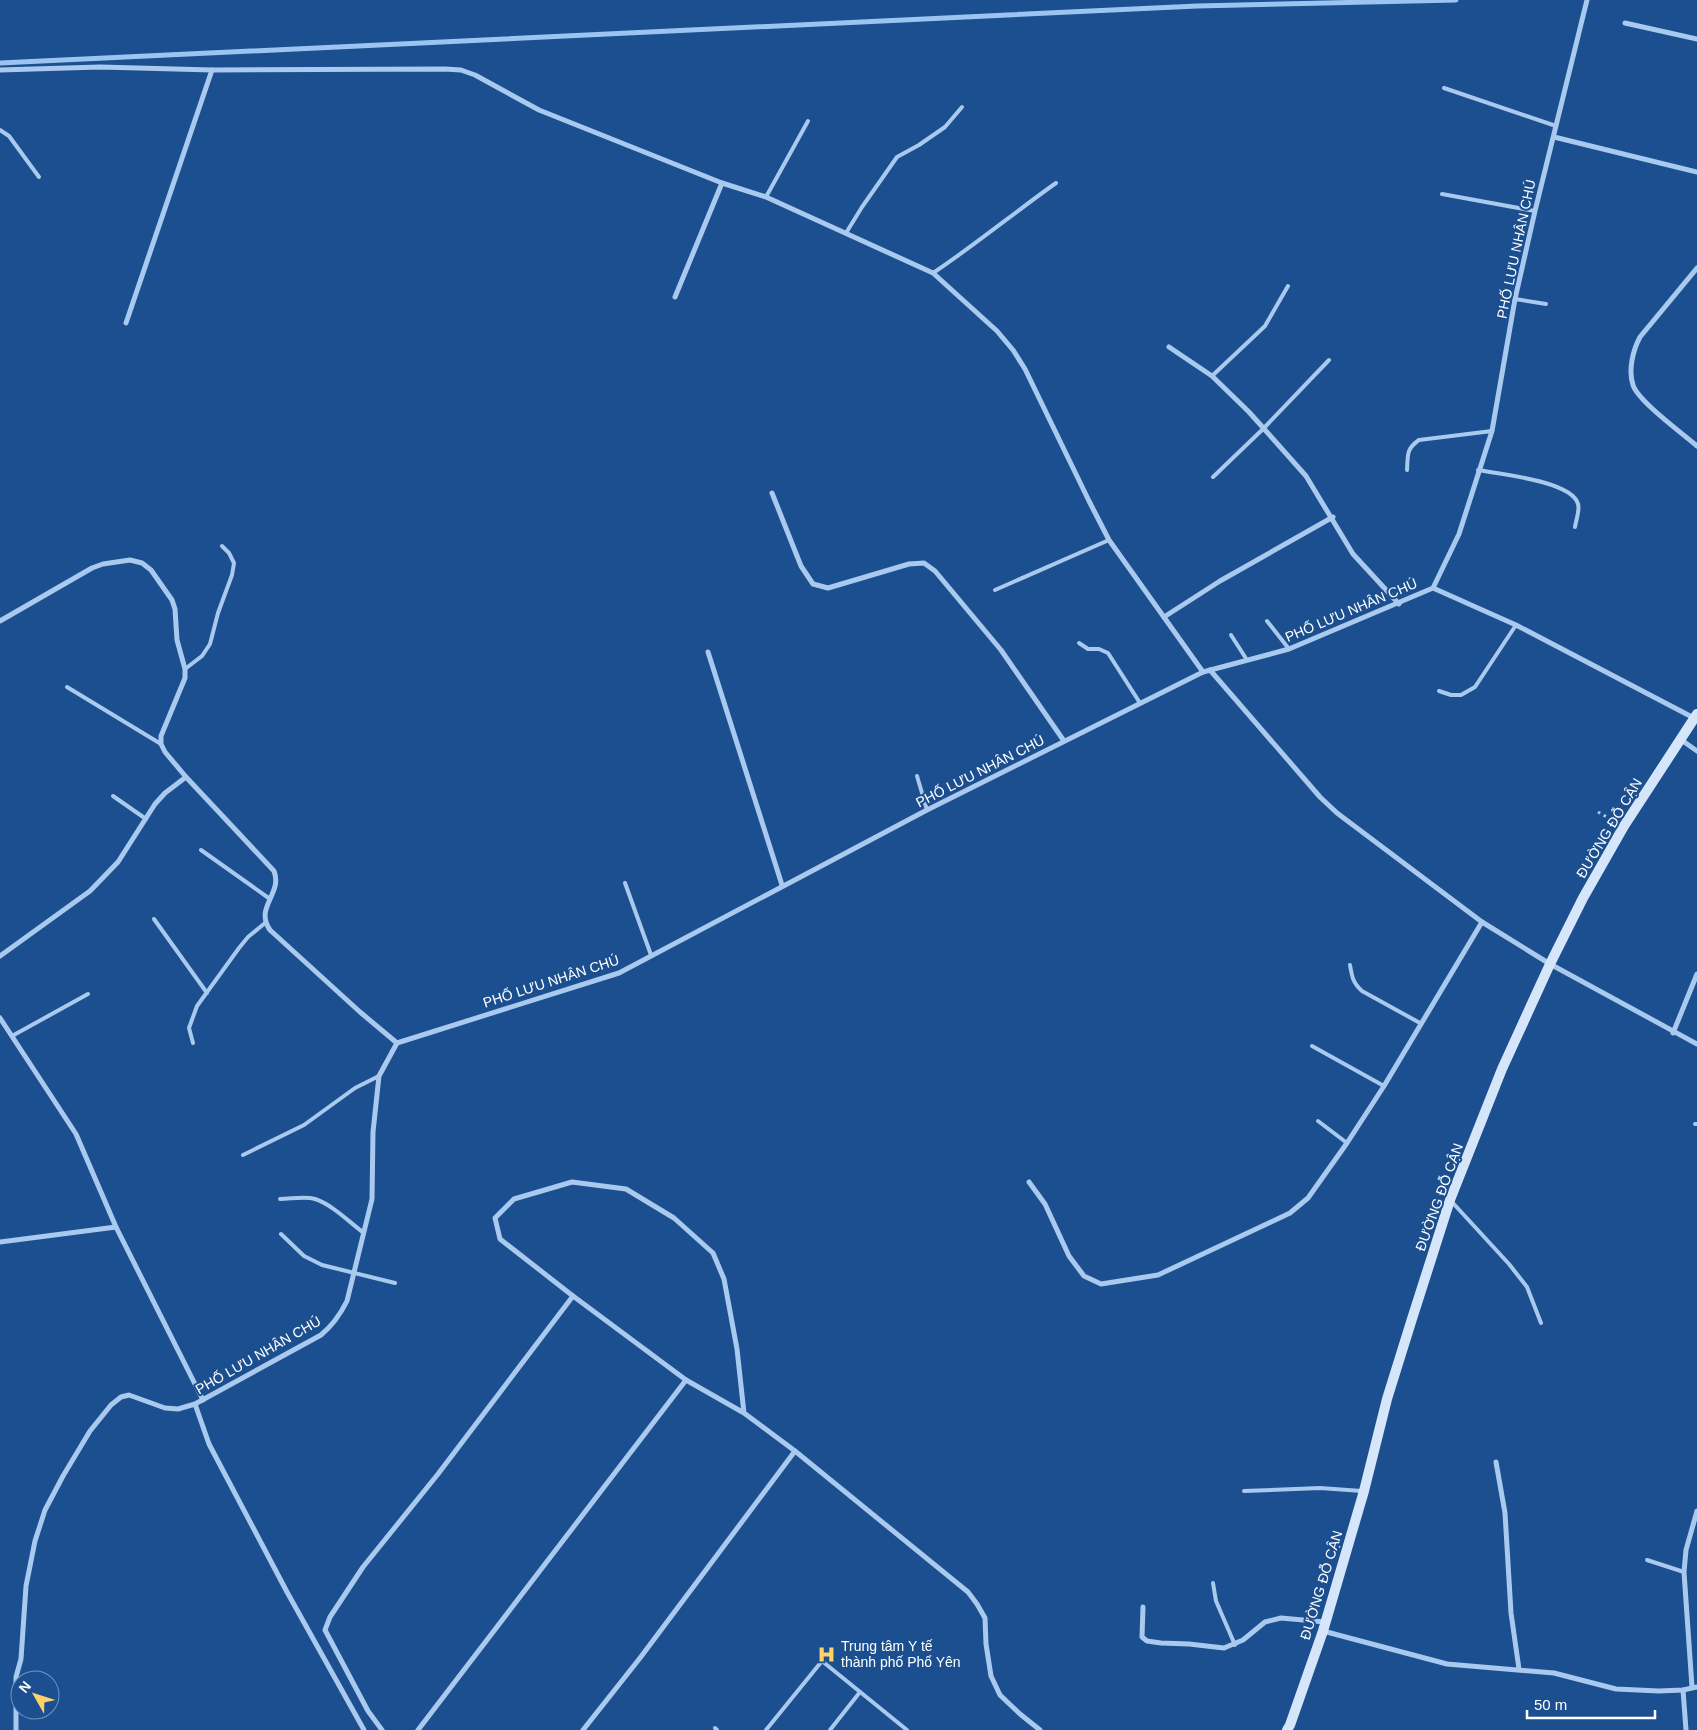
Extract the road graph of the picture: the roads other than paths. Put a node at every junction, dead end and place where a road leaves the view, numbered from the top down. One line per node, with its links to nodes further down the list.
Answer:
1 (1587, 0): 9 (street, PHỐ LƯU NHÂN CHÚ)
2 (1625, 23): 3 (street)
3 (1697, 39)
4 (0, 70): 5 (street)
5 (212, 70): 14 (street); 26 (street)
6 (1444, 88): 9 (lane)
7 (962, 107): 19 (lane)
8 (808, 121): 17 (lane)
9 (1556, 126): 11 (street, PHỐ LƯU NHÂN CHÚ)
10 (0, 130): 13 (lane)
11 (1554, 137): 12 (street); 18 (street, PHỐ LƯU NHÂN CHÚ)
12 (1697, 172)
13 (40, 177)
14 (722, 183): 17 (street); 23 (street)
15 (1056, 183): 21 (lane)
16 (1442, 194): 18 (lane)
17 (766, 197): 19 (street)
18 (1535, 210): 24 (street, PHỐ LƯU NHÂN CHÚ)
19 (846, 233): 21 (street)
20 (1697, 268): 32 (street)
21 (933, 273): 39 (street)
22 (1288, 286): 29 (lane)
23 (675, 297)
24 (1515, 299): 25 (lane); 31 (street, PHỐ LƯU NHÂN CHÚ)
25 (1546, 304)
26 (126, 322)
27 (1169, 347): 29 (street)
28 (1329, 360): 30 (lane)
29 (1212, 376): 30 (street)
30 (1263, 429): 35 (lane); 37 (street)
31 (1492, 430): 33 (lane); 34 (street, PHỐ LƯU NHÂN CHÚ)
32 (1697, 446)
33 (1407, 470)
34 (1478, 470): 38 (lane); 41 (street, PHỐ LƯU NHÂN CHÚ)
35 (1213, 477)
36 (772, 493): 61 (street)
37 (1332, 518): 43 (street); 44 (street)
38 (1575, 527)
39 (1109, 540): 42 (lane); 44 (street)
40 (222, 546): 53 (lane)
41 (1433, 588): 43 (street, PHỐ LƯU NHÂN CHÚ); 47 (street)
42 (995, 590)
43 (1399, 604): 50 (street, PHỐ LƯU NHÂN CHÚ)
44 (1164, 617): 55 (street)
45 (0, 620): 53 (street)
46 (1267, 621): 50 (lane)
47 (1516, 624): 57 (lane); 59 (street)
48 (1231, 635): 52 (lane)
49 (1079, 643): 58 (lane)
50 (1289, 650): 52 (street, PHỐ LƯU NHÂN CHÚ)
51 (708, 652): 71 (street)
52 (1247, 660): 54 (street, PHỐ LƯU NHÂN CHÚ)
53 (185, 669): 62 (street)
54 (1210, 670): 55 (street, PHỐ LƯU NHÂN CHÚ); 74 (street)
55 (1203, 672): 58 (street, PHỐ LƯU NHÂN CHÚ)
56 (68, 687): 62 (lane)
57 (1439, 691)
58 (1140, 703): 61 (street, PHỐ LƯU NHÂN CHÚ)
59 (1695, 716): 60 (main road, ĐƯỜNG ĐỖ CẬN)
60 (1680, 739): 63 (street); 78 (main road, ĐƯỜNG ĐỖ CẬN)
61 (1064, 741): 67 (street, PHỐ LƯU NHÂN CHÚ)
62 (161, 744): 65 (street)
63 (1697, 751)
64 (917, 776): 67 (lane)
65 (186, 777): 68 (street); 72 (street)
66 (113, 796): 68 (lane)
67 (927, 810): 71 (street, PHỐ LƯU NHÂN CHÚ)
68 (146, 819): 77 (street)
69 (201, 850): 72 (lane)
70 (625, 883): 76 (lane)
71 (782, 885): 76 (street, PHỐ LƯU NHÂN CHÚ)
72 (270, 900): 75 (street)
73 (154, 919): 81 (lane)
74 (1482, 922): 78 (street); 84 (street)
75 (265, 923): 81 (lane); 88 (street)
76 (651, 955): 88 (street, PHỐ LƯU NHÂN CHÚ)
77 (0, 956)
78 (1550, 964): 85 (street); 98 (main road, ĐƯỜNG ĐỖ CẬN)
79 (1350, 966): 84 (lane)
80 (1697, 974): 85 (street)
81 (207, 993): 87 (lane)
82 (88, 994): 86 (lane)
83 (0, 1018): 86 (street)
84 (1420, 1023): 92 (street)
85 (1673, 1033): 89 (street)
86 (12, 1036): 99 (street)
87 (193, 1043)
88 (397, 1043): 91 (street, PHỐ LƯU NHÂN CHÚ)
89 (1697, 1044)
90 (1312, 1046): 92 (lane)
91 (379, 1076): 95 (lane); 100 (street, PHỐ LƯU NHÂN CHÚ)
92 (1384, 1086): 94 (street)
93 (1318, 1121): 94 (lane)
94 (1347, 1143): 96 (street)
95 (243, 1155)
96 (1029, 1182)
97 (280, 1199): 100 (lane)
98 (1450, 1200): 106 (lane); 114 (main road, ĐƯỜNG ĐỖ CẬN)
99 (116, 1228): 102 (street); 108 (street)
100 (364, 1232): 103 (street, PHỐ LƯU NHÂN CHÚ)
101 (281, 1234): 103 (lane)
102 (0, 1242)
103 (354, 1274): 104 (lane); 108 (street, PHỐ LƯU NHÂN CHÚ)
104 (395, 1283)
105 (573, 1296): 107 (street); 110 (street); 129 (street)
106 (1541, 1323)
107 (686, 1380): 110 (street); 130 (street)
108 (203, 1400): 109 (street, PHỐ LƯU NHÂN CHÚ)
109 (195, 1404): 127 (street, PHỐ LƯU NHÂN CHÚ); 128 (street)
110 (744, 1413): 111 (street)
111 (794, 1451): 131 (street); 135 (street)
112 (1496, 1462): 122 (street)
113 (1244, 1491): 114 (lane)
114 (1364, 1491): 120 (main road, ĐƯỜNG ĐỖ CẬN)
115 (1697, 1511): 117 (street)
116 (1647, 1560): 117 (lane)
117 (1684, 1572): 123 (street)
118 (1213, 1583): 121 (lane)
119 (1142, 1607): 121 (street)
120 (1324, 1627): 121 (street); 122 (street); 126 (main road, ĐƯỜNG ĐỖ CẬN)
121 (1235, 1645)
122 (1519, 1669): 124 (street)
123 (1695, 1687): 124 (street)
124 (1683, 1690): 136 (street)
125 (860, 1692): 132 (lane); 133 (lane); 134 (lane)
126 (1290, 1728)
127 (16, 1730)
128 (364, 1730)
129 (382, 1730)
130 (418, 1730)
131 (583, 1730)
132 (766, 1730)
133 (830, 1730)
134 (907, 1730)
135 (1040, 1730)
136 (1686, 1730)

